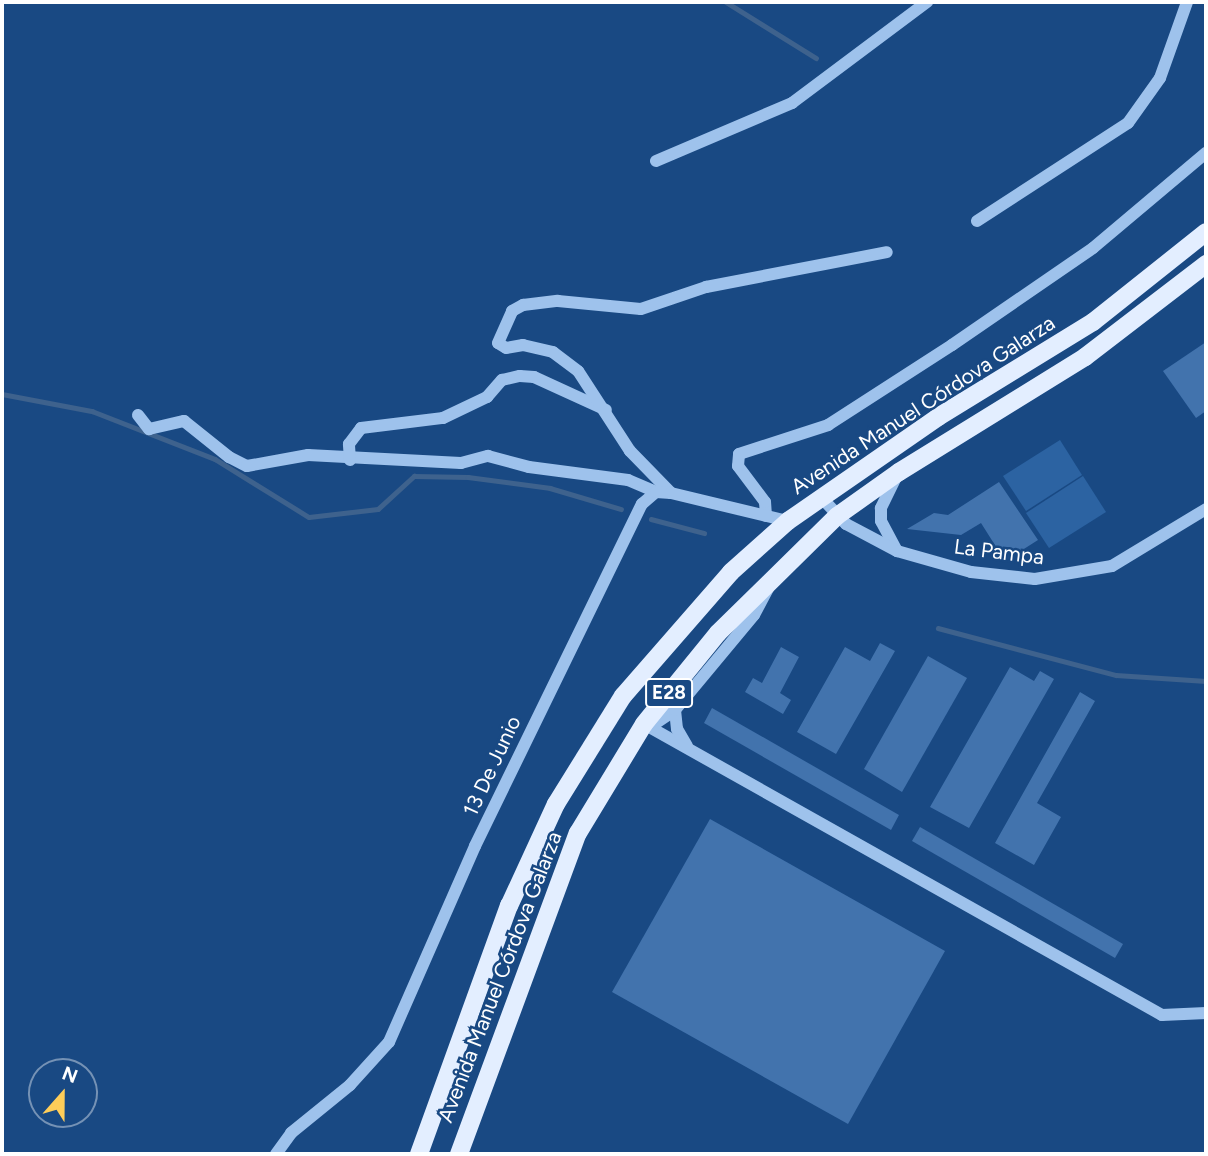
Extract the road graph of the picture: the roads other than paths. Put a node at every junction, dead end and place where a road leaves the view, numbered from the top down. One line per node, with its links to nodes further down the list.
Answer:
1 (927, 2): 4 (street)
2 (1187, 2): 5 (street)
3 (1206, 153): 19 (street)
4 (656, 161)
5 (977, 221)
6 (1206, 232): 9 (main road, Avenida Manuel Córdova Galarza / E28)
7 (887, 252): 10 (street)
8 (1206, 264): 12 (main road, Avenida Manuel Córdova Galarza / E28)
9 (969, 398): 12 (main road); 17 (main road, Avenida Manuel Córdova Galarza / E28)
10 (606, 410): 13 (street); 16 (street)
11 (138, 415): 13 (street)
12 (984, 420): 14 (main road, Avenida Manuel Córdova Galarza / E28)
13 (351, 460): 15 (street)
14 (898, 472): 20 (main road, Avenida Manuel Córdova Galarza / E28); 22 (street)
15 (656, 492): 16 (street); 28 (street, 13 De Junio)
16 (671, 493): 19 (street)
17 (820, 496): 20 (street); 21 (main road, Avenida Manuel Córdova Galarza / E28)
18 (1206, 509): 22 (street, La Pampa)
19 (766, 516): 21 (street)
20 (836, 516): 22 (street, La Pampa); 23 (main road, Avenida Manuel Córdova Galarza / E28)
21 (788, 521): 29 (main road, Avenida Manuel Córdova Galarza / E28)
22 (897, 551)
23 (776, 573): 24 (street); 25 (main road, Avenida Manuel Córdova Galarza / E28)
24 (675, 710): 25 (street); 26 (street)
25 (647, 726): 26 (street); 30 (main road, Avenida Manuel Córdova Galarza / E28)
26 (687, 746): 27 (street)
27 (1206, 1013)
28 (276, 1154)
29 (419, 1154)
30 (458, 1154)

